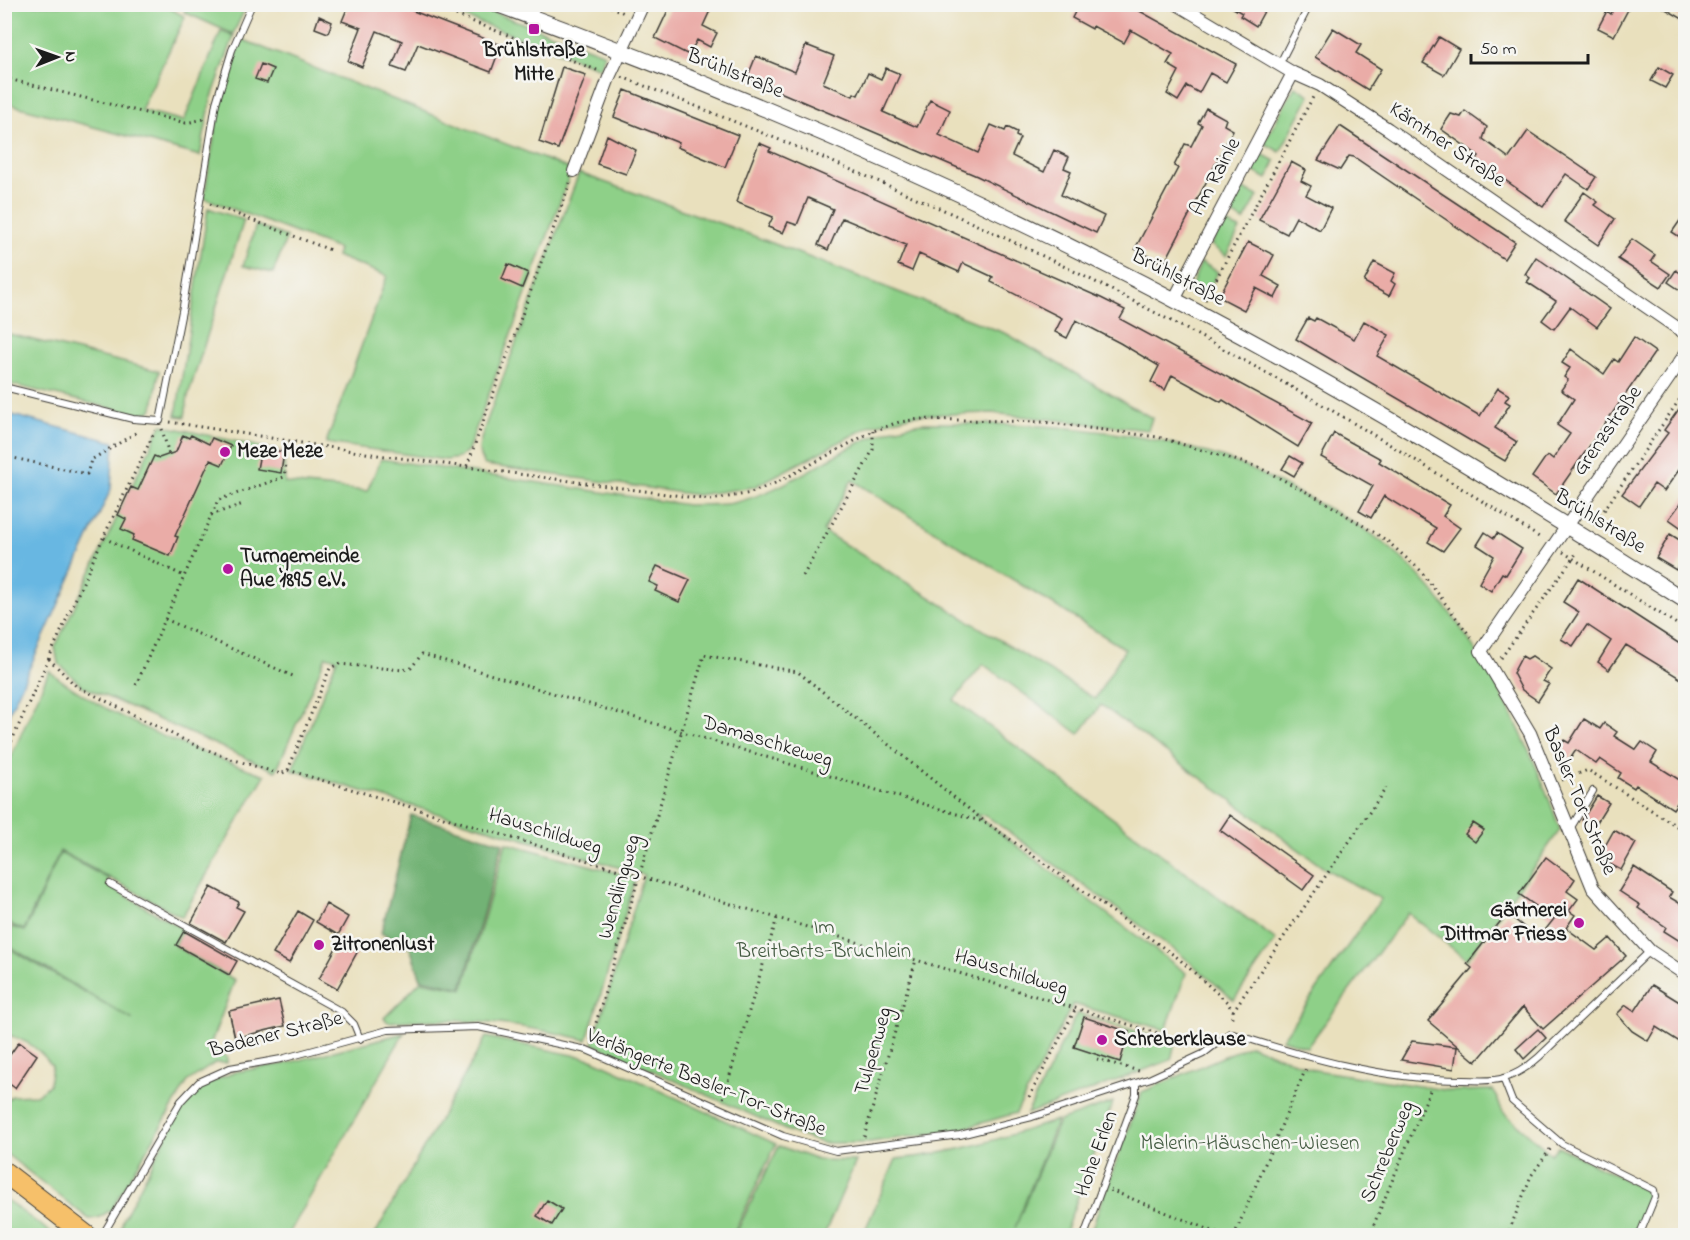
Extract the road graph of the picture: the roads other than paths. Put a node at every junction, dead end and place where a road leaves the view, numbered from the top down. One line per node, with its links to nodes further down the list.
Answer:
1 (252, 4): 13 (lane)
2 (496, 4): 6 (street, Brühlstraße)
3 (643, 4): 6 (street)
4 (1177, 4): 7 (street, Kärntner Straße)
5 (1310, 4): 7 (lane)
6 (621, 52): 9 (street); 10 (street, Brühlstraße)
7 (1280, 63): 8 (street, Kärntner Straße)
8 (1293, 73): 10 (street, Am Rainle); 11 (street, Kärntner Straße)
9 (574, 171)
10 (1174, 300): 14 (street, Brühlstraße)
11 (1686, 334)
12 (1686, 353): 14 (street, Grenzstraße)
13 (4, 387)
14 (1566, 525): 15 (street, Brühlstraße); 16 (street, Grenzstraße)
15 (1686, 601)
16 (1481, 651): 18 (street, Basler-Tor-Straße)
17 (1593, 791): 18 (lane)
18 (1569, 830): 20 (street, Basler-Tor-Straße)
19 (110, 884): 22 (lane, Badener Straße)
20 (1650, 951): 21 (street, Basler-Tor-Straße); 23 (lane)
21 (1686, 975)
22 (360, 1039): 24 (lane, Verlängerte Basler-Tor-Straße); 27 (lane, Badener Straße)
23 (1503, 1078): 24 (lane, Verlängerte Basler-Tor-Straße); 29 (lane)
24 (1136, 1084): 28 (lane, Hohe Erlen)
25 (4, 1172): 26 (main road)
26 (87, 1236)
27 (102, 1236)
28 (1084, 1236)
29 (1639, 1236)

